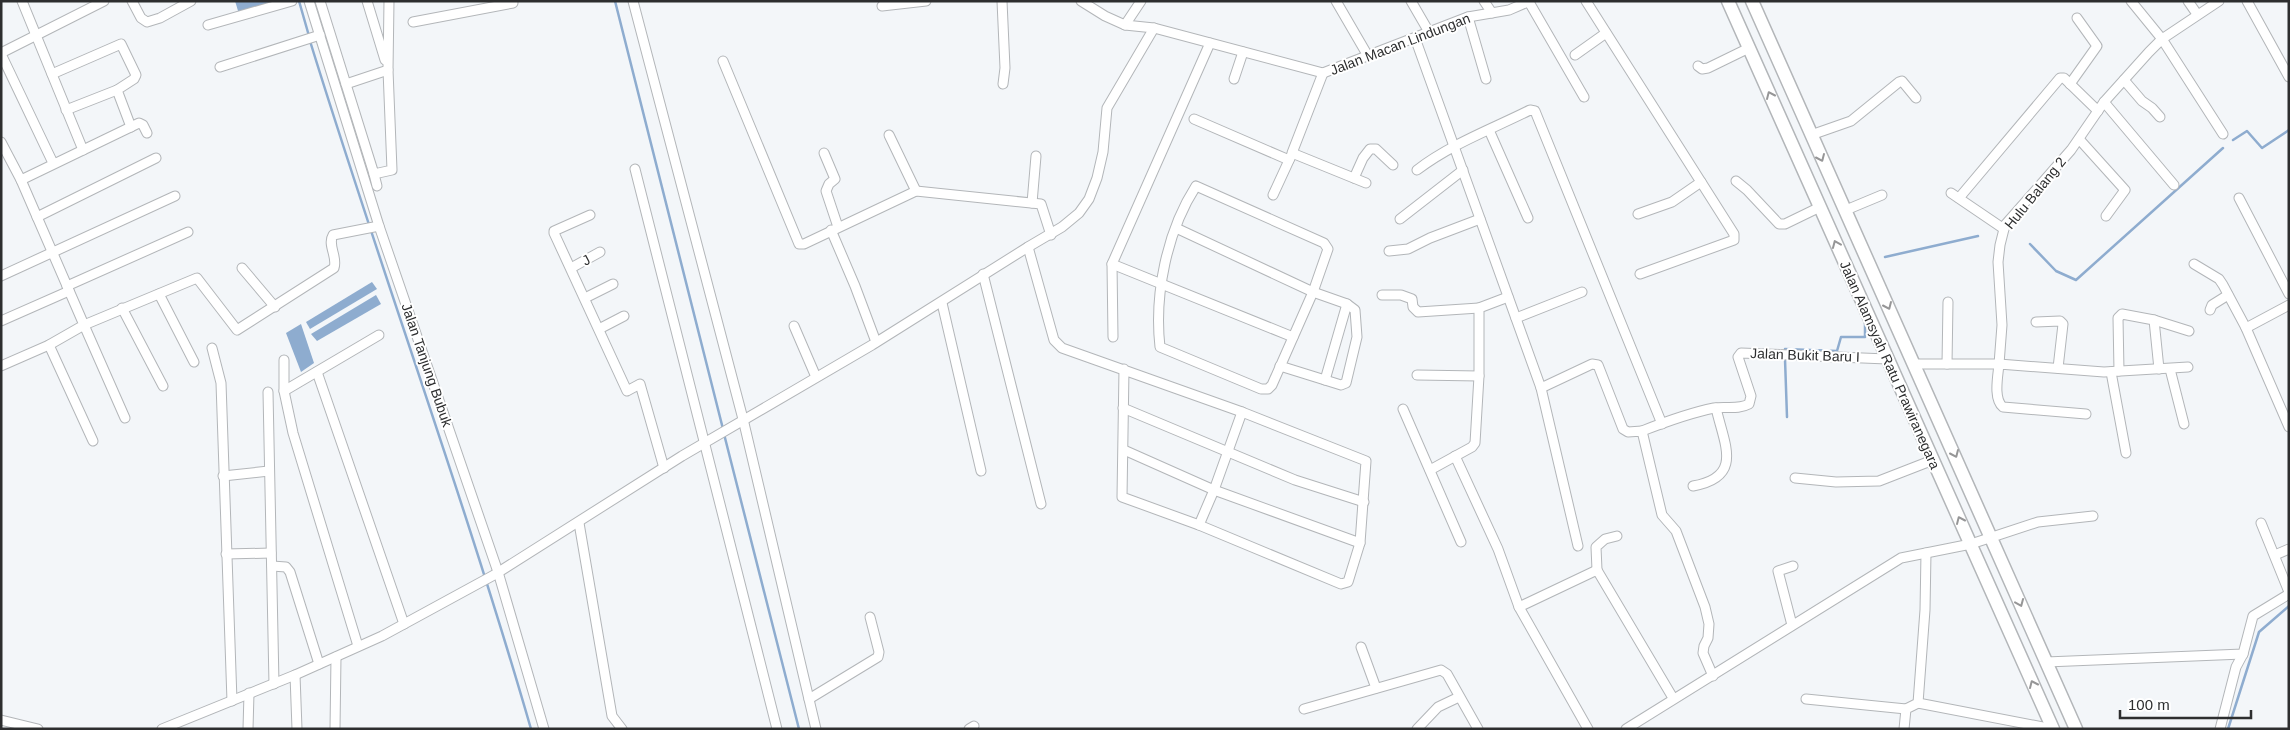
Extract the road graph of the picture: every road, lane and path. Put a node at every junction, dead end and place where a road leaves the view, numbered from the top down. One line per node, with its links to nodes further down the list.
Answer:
1 (22, 1): 40 (street)
2 (104, 1): 40 (street)
3 (132, 1): 4 (street)
4 (191, 1)
5 (309, 1): 41 (street, Jalan Tanjung Bubuk)
6 (320, 1): 60 (street)
7 (367, 1): 53 (street)
8 (389, 1): 53 (street)
9 (467, 1): 29 (street)
10 (633, 1): 197 (street)
11 (926, 1): 28 (street)
12 (1002, 1): 62 (street)
13 (1081, 1): 36 (street, Jalan Macan Lindungan)
14 (1140, 1): 36 (street)
15 (1336, 1): 49 (street)
16 (1411, 1): 38 (street)
17 (1484, 1): 30 (street)
18 (1586, 1): 39 (street)
19 (1728, 1): 45 (highway, Jalan Alamsyah Ratu Prawiranegara)
20 (1752, 1): 77 (highway, Jalan Alamsyah Ratu Prawiranegara)
21 (2188, 1): 31 (street)
22 (2219, 1): 31 (street, Hulu Balang 2)
23 (2247, 1): 56 (street)
24 (1530, 2): 30 (street, Jalan Macan Lindungan); 65 (street)
25 (2132, 2): 43 (street)
26 (288, 3): 35 (street)
27 (513, 3): 29 (street)
28 (882, 6)
29 (469, 12): 34 (street)
30 (1492, 13): 32 (street, Jalan Macan Lindungan)
31 (2197, 14): 43 (street, Hulu Balang 2)
32 (1468, 17): 38 (street, Jalan Macan Lindungan); 58 (street)
33 (2076, 18): 63 (street)
34 (413, 22)
35 (208, 24)
36 (1125, 25): 37 (street, Jalan Macan Lindungan)
37 (1154, 28): 44 (street, Jalan Macan Lindungan); 121 (street)
38 (1429, 32): 42 (street, Jalan Macan Lindungan)
39 (1606, 33): 48 (street); 95 (street)
40 (37, 35): 47 (street); 55 (street)
41 (317, 36): 52 (street); 61 (street, Jalan Tanjung Bubuk)
42 (1416, 38): 49 (street, Jalan Macan Lindungan); 80 (street)
43 (2162, 39): 59 (street, Hulu Balang 2); 75 (street)
44 (1210, 43): 46 (street, Jalan Macan Lindungan); 126 (street)
45 (1749, 48): 51 (street); 107 (highway, Jalan Alamsyah Ratu Prawiranegara, one-way to 45)
46 (1243, 52): 54 (street, Jalan Macan Lindungan); 57 (street)
47 (1, 54): 86 (street)
48 (1575, 55)
49 (1368, 56): 54 (street, Jalan Macan Lindungan)
50 (723, 61): 118 (street)
51 (1698, 66)
52 (220, 67)
53 (388, 70): 60 (street); 93 (street)
54 (1323, 73): 84 (street)
55 (52, 74): 64 (street); 68 (street)
56 (2289, 77)
57 (1234, 79)
58 (1486, 79)
59 (2124, 80): 67 (street, Hulu Balang 2); 70 (street)
60 (346, 81): 61 (street); 93 (street)
61 (334, 83): 97 (street, Jalan Tanjung Bubuk)
62 (1003, 84)
63 (2070, 84): 69 (street); 104 (street)
64 (117, 90): 68 (street); 72 (street)
65 (1584, 97)
66 (1916, 98): 77 (street)
67 (2104, 102): 69 (street, Hulu Balang 2); 98 (street)
68 (66, 110): 81 (street)
69 (2098, 111): 78 (street, Hulu Balang 2)
70 (2160, 117)
71 (1194, 119): 84 (street)
72 (131, 127): 74 (street); 81 (street)
73 (1489, 130): 80 (street); 113 (street); 198 (street)
74 (147, 133)
75 (2223, 134)
76 (889, 135): 99 (street)
77 (1811, 135): 108 (highway, Jalan Alamsyah Ratu Prawiranegara, one-way to 108)
78 (2079, 139): 111 (street); 119 (street, Hulu Balang 2)
79 (1, 142): 92 (street)
80 (1454, 146): 89 (street); 90 (street)
81 (83, 150): 86 (street)
82 (824, 153): 118 (street)
83 (1036, 156): 106 (street)
84 (1290, 156): 91 (street); 101 (street)
85 (156, 158): 112 (street)
86 (52, 164): 92 (street)
87 (1393, 165): 91 (street)
88 (635, 169): 203 (street)
89 (1417, 170)
90 (1463, 170): 114 (street); 115 (street)
91 (1354, 178): 96 (street)
92 (20, 180): 112 (street)
93 (376, 180): 97 (street)
94 (1736, 181): 107 (street)
95 (1700, 182): 109 (street); 131 (street)
96 (1366, 183)
97 (366, 184): 116 (street, Jalan Tanjung Bubuk)
98 (2174, 185)
99 (916, 191): 106 (street); 118 (street)
100 (1950, 193): 104 (street)
101 (1273, 195)
102 (1882, 195): 108 (street)
103 (175, 196): 124 (street)
104 (1959, 198): 119 (street)
105 (2239, 198): 139 (street)
106 (1032, 203): 121 (street)
107 (1820, 207): 168 (highway, Jalan Alamsyah Ratu Prawiranegara, one-way to 107)
108 (1846, 210): 171 (highway, Jalan Alamsyah Ratu Prawiranegara, one-way to 171)
109 (1638, 214)
110 (590, 215): 129 (street)
111 (2106, 216)
112 (37, 217): 124 (street)
113 (1528, 218)
114 (1400, 219)
115 (1480, 219): 123 (street); 142 (street)
116 (375, 227): 148 (street); 237 (street, Jalan Tanjung Bubuk)
117 (1176, 228): 133 (street); 136 (street); 136 (street)
118 (835, 229): 165 (street)
119 (2003, 231): 173 (street, Hulu Balang 2)
120 (188, 232): 135 (street)
121 (1051, 235): 122 (street)
122 (1028, 247): 130 (street); 178 (street)
123 (1389, 251)
124 (52, 252): 132 (street); 135 (street)
125 (600, 252): 129 (street, J)
126 (1112, 264): 133 (street); 163 (street)
127 (2194, 264): 141 (street)
128 (242, 268): 148 (street)
129 (571, 268): 143 (street)
130 (983, 274): 145 (street); 218 (street)
131 (1640, 274)
132 (1, 276)
133 (1161, 283): 164 (street); 175 (street)
134 (613, 284): 143 (street)
135 (68, 288): 155 (street); 157 (street)
136 (1313, 292): 146 (street); 164 (street)
137 (1582, 292): 153 (street)
138 (158, 294): 148 (street); 149 (street); 170 (street)
139 (2289, 294)
140 (1382, 295): 150 (street)
141 (2228, 295): 151 (street); 159 (street)
142 (1508, 297): 150 (street); 153 (street)
143 (585, 298): 160 (street)
144 (1948, 302): 172 (street)
145 (942, 303): 165 (street); 211 (street)
146 (1347, 304): 186 (street); 186 (street)
147 (2289, 305): 159 (street)
148 (275, 307)
149 (122, 308): 157 (street); 187 (street)
150 (1479, 308): 184 (street)
151 (2210, 310)
152 (624, 316): 160 (street)
153 (1516, 318): 188 (street)
154 (2154, 320): 161 (street); 179 (street); 182 (street)
155 (1, 321)
156 (2036, 322): 177 (street)
157 (84, 325): 166 (street); 196 (street)
158 (794, 326): 185 (street)
159 (2246, 328): 200 (street)
160 (599, 329): 209 (street)
161 (2189, 331)
162 (379, 335): 181 (street)
163 (1113, 337)
164 (1293, 337): 175 (street)
165 (876, 342): 185 (street)
166 (49, 345): 174 (street); 202 (street)
167 (212, 348): 213 (street)
168 (1887, 359): 192 (street, Jalan Bukit Baru I); 208 (highway, Jalan Alamsyah Ratu Prawiranegara)
169 (284, 360): 189 (street)
170 (194, 362)
171 (1914, 364): 172 (street); 224 (highway, Jalan Alamsyah Ratu Prawiranegara, one-way to 224)
172 (1947, 364): 173 (street)
173 (1999, 364): 177 (street); 195 (street, Hulu Balang 2)
174 (1, 366)
175 (1280, 366): 186 (street)
176 (2188, 367): 180 (street)
177 (2058, 368): 182 (street)
178 (1124, 369): 191 (street); 194 (street)
179 (2159, 369): 180 (street); 182 (street)
180 (2170, 369): 199 (street)
181 (317, 372): 189 (street); 241 (street)
182 (2115, 372): 206 (street)
183 (1417, 375): 184 (street)
184 (1479, 376): 207 (street)
185 (816, 377): 197 (street)
186 (1325, 380)
187 (163, 386)
188 (1541, 388): 201 (street); 228 (street)
189 (284, 391): 243 (street)
190 (268, 392): 212 (street)
191 (1123, 408): 204 (street); 205 (street)
192 (1716, 408): 198 (street, Jalan Bukit Baru I); 215 (street)
193 (1403, 409): 210 (street)
194 (1242, 412): 205 (street); 217 (street)
195 (2086, 414)
196 (125, 418)
197 (740, 422): 203 (street); 257 (street)
198 (1662, 424): 201 (street, Jalan Bukit Baru I)
199 (2184, 424)
200 (2289, 427)
201 (1642, 431): 250 (street)
202 (93, 441)
203 (708, 441): 209 (street); 270 (street)
204 (1124, 450): 216 (street); 222 (street)
205 (1228, 452): 216 (street); 217 (street)
206 (2126, 453)
207 (1454, 456): 210 (street); 239 (street)
208 (1932, 460): 214 (street); 227 (highway, Jalan Alamsyah Ratu Prawiranegara, one-way to 208)
209 (664, 468): 220 (street)
210 (1430, 470): 225 (street)
211 (981, 471)
212 (270, 472): 213 (street); 230 (street)
213 (223, 476): 231 (street)
214 (1795, 478)
215 (1694, 486)
216 (1214, 490): 222 (street); 226 (street)
217 (1364, 502): 226 (street)
218 (1041, 504)
219 (2093, 516): 224 (street)
220 (579, 523): 237 (street); 269 (street)
221 (2262, 523): 233 (street)
222 (1199, 525): 226 (street)
223 (1617, 536): 236 (street)
224 (1992, 537): 227 (street); 247 (highway, Jalan Alamsyah Ratu Prawiranegara, one-way to 247)
225 (1461, 542)
226 (1360, 543)
227 (1971, 544): 232 (street); 277 (highway, Jalan Alamsyah Ratu Prawiranegara, one-way to 227)
228 (1578, 546)
229 (2289, 549): 233 (street)
230 (272, 553): 231 (street); 234 (street)
231 (226, 554): 258 (street)
232 (1926, 554): 242 (street); 259 (street)
233 (2275, 555): 238 (street)
234 (272, 566): 248 (street); 251 (street)
235 (1793, 566): 242 (street)
236 (1597, 570): 239 (street); 255 (street)
237 (496, 573): 241 (street); 268 (street, Jalan Tanjung Bubuk)
238 (2289, 593): 245 (street)
239 (1519, 607): 274 (street)
240 (870, 617): 257 (street)
241 (404, 624): 243 (street)
242 (1792, 625): 250 (street)
243 (358, 646): 246 (street)
244 (1361, 647): 252 (street)
245 (2242, 654): 247 (street); 279 (street)
246 (336, 657): 248 (street); 267 (street)
247 (2046, 662): 278 (highway, Jalan Alamsyah Ratu Prawiranegara)
248 (319, 664): 249 (street)
249 (296, 676): 251 (street); 266 (street)
250 (1713, 676): 255 (street)
251 (274, 684): 253 (street)
252 (1376, 688): 254 (street); 260 (street)
253 (249, 693): 258 (street); 265 (street)
254 (1459, 697): 272 (street); 273 (street)
255 (1673, 698): 275 (street)
256 (1806, 698): 261 (street)
257 (809, 699): 271 (street)
258 (232, 701): 264 (street)
259 (1918, 703): 261 (street); 277 (street)
260 (1304, 709)
261 (1906, 709): 276 (street)
262 (1, 720): 263 (street)
263 (37, 729)
264 (162, 729)
265 (248, 729)
266 (297, 729)
267 (335, 729)
268 (544, 729)
269 (622, 729)
270 (777, 729)
271 (816, 729)
272 (1417, 729)
273 (1478, 729)
274 (1588, 729)
275 (1626, 729)
276 (1904, 729)
277 (2053, 729)
278 (2076, 729)
279 (2220, 729)

